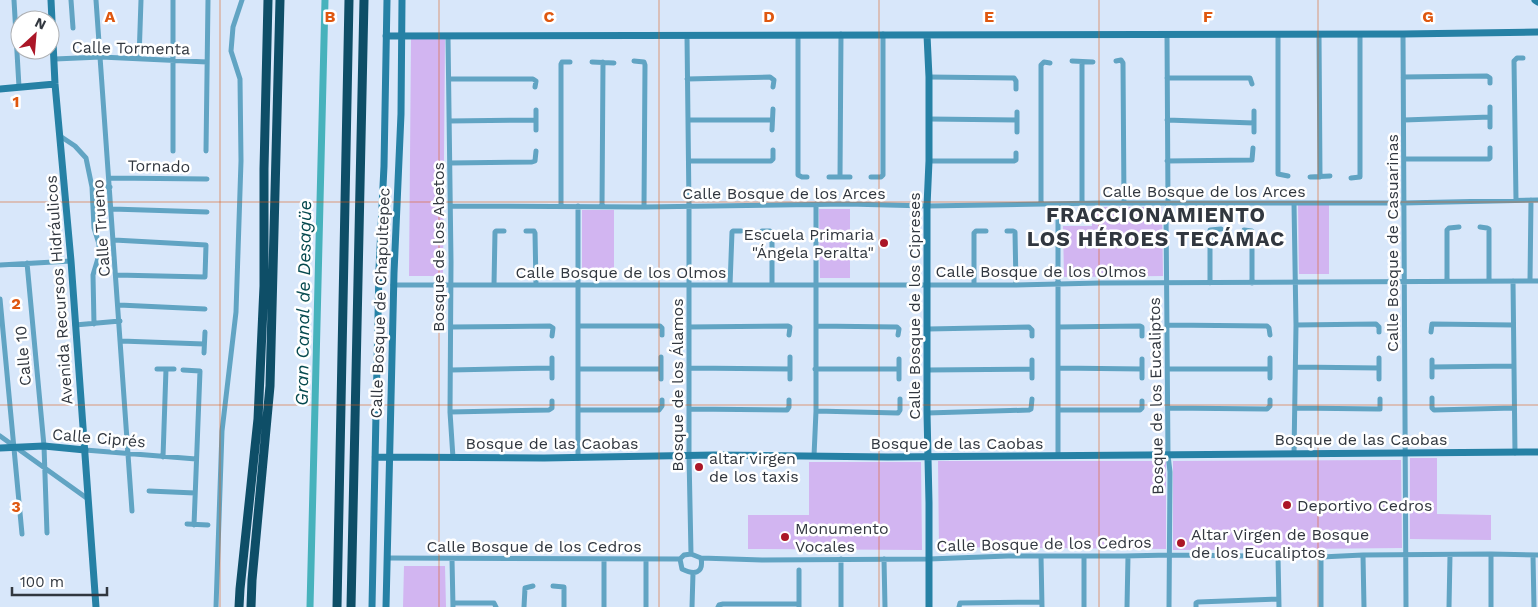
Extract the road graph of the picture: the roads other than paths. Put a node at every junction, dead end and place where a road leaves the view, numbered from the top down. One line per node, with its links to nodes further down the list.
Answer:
1 (14, 0): 56 (street)
2 (71, 0): 16 (street)
3 (96, 0): 31 (street, Calle Trueno)
4 (141, 0): 34 (street)
5 (173, 0): 36 (street)
6 (208, 0): 40 (street)
7 (242, 0): 314 (street)
8 (268, 0): 315 (highway)
9 (280, 0): 316 (highway)
10 (349, 0): 317 (highway)
11 (364, 0): 318 (highway)
12 (387, 0): 27 (street, Calle Bosque de Chapultepec)
13 (402, 0): 28 (street, Calle Bosque de Chapultepec)
14 (1535, 0): 15 (street)
15 (1538, 2)
16 (73, 28)
17 (1538, 32): 24 (street)
18 (840, 34): 19 (street); 25 (street); 98 (street)
19 (883, 34): 26 (street); 99 (street)
20 (1167, 34): 21 (street); 26 (street); 50 (street, Bosque de los Eucaliptos)
21 (1278, 34): 22 (street); 94 (street)
22 (1319, 34): 23 (street); 101 (street)
23 (1360, 34): 24 (street); 104 (street)
24 (1403, 34): 49 (street, Calle Bosque de Casuarinas)
25 (798, 35): 30 (street); 96 (street)
26 (927, 35): 48 (street, Calle Bosque de los Cipreses)
27 (386, 36): 28 (street); 268 (street, Calle Bosque de Chapultepec)
28 (401, 36): 29 (street); 161 (street, Calle Bosque de Chapultepec)
29 (448, 36): 30 (street); 51 (street, Bosque de los Abetos)
30 (687, 36): 52 (street, Bosque de los Álamos)
31 (101, 57): 33 (street, Calle Tormenta); 34 (street, Calle Tormenta); 102 (street, Calle Trueno)
32 (1523, 58): 108 (street)
33 (60, 59)
34 (139, 59): 36 (street, Calle Tormenta)
35 (55, 60): 54 (street, Avenida Recursos Hidráulicos)
36 (172, 60): 40 (street, Calle Tormenta); 85 (street)
37 (634, 61): 125 (street)
38 (1072, 61): 44 (street)
39 (1116, 61): 111 (street)
40 (207, 62): 86 (street)
41 (570, 62): 120 (street)
42 (592, 62): 43 (street)
43 (602, 62): 46 (street); 122 (street)
44 (1082, 62): 45 (street); 117 (street)
45 (1093, 62)
46 (614, 63)
47 (1050, 63): 115 (street)
48 (929, 77): 60 (street); 67 (street, Calle Bosque de los Cipreses)
49 (1403, 77): 53 (street); 73 (street, Calle Bosque de Casuarinas)
50 (1167, 78): 55 (street); 72 (street, Bosque de los Eucaliptos)
51 (449, 79): 57 (street); 74 (street, Bosque de los Abetos)
52 (687, 79): 58 (street); 69 (street, Bosque de los Álamos)
53 (1490, 83)
54 (56, 84): 56 (street); 81 (street, Avenida Recursos Hidráulicos)
55 (1252, 84)
56 (19, 87): 59 (street)
57 (535, 87)
58 (773, 88)
59 (0, 89)
60 (1016, 89)
61 (1490, 107): 66 (street)
62 (773, 109): 70 (street)
63 (536, 110): 68 (street)
64 (1254, 111): 75 (street)
65 (1017, 112): 71 (street)
66 (1490, 117): 73 (street); 76 (street)
67 (929, 119): 71 (street); 91 (street, Calle Bosque de los Cipreses)
68 (536, 120): 74 (street); 77 (street)
69 (688, 120): 70 (street); 90 (street, Bosque de los Álamos)
70 (772, 120): 78 (street)
71 (1017, 120): 79 (street)
72 (1167, 120): 75 (street); 92 (street, Bosque de los Eucaliptos)
73 (1404, 120): 89 (street, Calle Bosque de Casuarinas)
74 (450, 121): 93 (street, Bosque de los Abetos)
75 (1254, 123): 80 (street)
76 (1490, 127)
77 (536, 130)
78 (772, 130)
79 (1017, 132)
80 (1254, 132)
81 (60, 136): 106 (street); 139 (street, Avenida Recursos Hidráulicos)
82 (1253, 148): 92 (street)
83 (1490, 148): 89 (street)
84 (773, 150): 90 (street)
85 (173, 151)
86 (206, 151)
87 (536, 151): 93 (street)
88 (1016, 153): 91 (street)
89 (1404, 159): 113 (street, Calle Bosque de Casuarinas)
90 (689, 161): 123 (street, Bosque de los Álamos)
91 (930, 161): 124 (street, Calle Bosque de los Cipreses)
92 (1167, 162): 118 (street, Bosque de los Eucaliptos)
93 (450, 163): 119 (street, Bosque de los Abetos)
94 (1288, 176)
95 (1330, 176): 101 (street)
96 (807, 177)
97 (829, 177): 98 (street)
98 (840, 177): 103 (street)
99 (871, 177)
100 (1310, 177): 101 (street)
101 (1320, 177)
102 (110, 178): 105 (street, Tornado); 107 (street, Calle Trueno)
103 (850, 178)
104 (1351, 178)
105 (207, 179)
106 (92, 187): 107 (street); 170 (street)
107 (110, 187): 126 (street, Calle Trueno)
108 (1516, 200): 109 (street, Calle Bosque de los Arces); 113 (street, Calle Bosque de los Arces)
109 (1531, 200): 110 (street, Calle Bosque de los Arces); 146 (street)
110 (1538, 200)
111 (1124, 203): 117 (street, Calle Bosque de los Arces); 118 (street, Calle Bosque de los Arces)
112 (1294, 203): 113 (street, Calle Bosque de los Arces); 118 (street, Calle Bosque de los Arces); 153 (street)
113 (1404, 203): 149 (street, Calle Bosque de Casuarinas)
114 (816, 204): 123 (street, Calle Bosque de los Arces); 124 (street, Calle Bosque de los Arces); 157 (street)
115 (1041, 204): 116 (street, Calle Bosque de los Arces); 124 (street, Calle Bosque de los Arces)
116 (1058, 204): 117 (street, Calle Bosque de los Arces); 150 (street)
117 (1082, 204)
118 (1168, 204): 151 (street, Bosque de los Eucaliptos)
119 (451, 206): 120 (street, Calle Bosque de los Arces); 162 (street, Bosque de los Abetos)
120 (562, 206): 121 (street, Calle Bosque de los Arces)
121 (578, 206): 122 (street, Calle Bosque de los Arces); 154 (street)
122 (602, 206): 125 (street, Calle Bosque de los Arces)
123 (689, 206): 125 (street, Calle Bosque de los Arces); 165 (street, Bosque de los Álamos)
124 (927, 206): 158 (street, Calle Bosque de los Cipreses)
125 (644, 207)
126 (112, 209): 127 (street); 138 (street, Calle Trueno)
127 (207, 212)
128 (1459, 227): 144 (street)
129 (1480, 227): 143 (street)
130 (1221, 229): 152 (street)
131 (1244, 230): 148 (street)
132 (504, 231): 163 (street)
133 (526, 231): 164 (street)
134 (741, 231): 155 (street)
135 (762, 231): 156 (street)
136 (986, 231): 159 (street)
137 (1007, 231): 160 (street)
138 (114, 240): 142 (street, Calle Trueno); 142 (street)
139 (71, 261): 140 (street); 171 (street, Avenida Recursos Hidráulicos)
140 (27, 263): 141 (street); 253 (street, Calle 10)
141 (0, 264)
142 (116, 274): 167 (street, Calle Trueno)
143 (1489, 280): 144 (street, Calle Bosque de los Olmos); 145 (street, Calle Bosque de los Olmos)
144 (1447, 281): 149 (street, Calle Bosque de los Olmos)
145 (1513, 281): 146 (street, Calle Bosque de los Olmos); 173 (street)
146 (1530, 281): 147 (street, Calle Bosque de los Olmos)
147 (1538, 281)
148 (1252, 282): 152 (street, Calle Bosque de los Olmos); 153 (street, Calle Bosque de los Olmos)
149 (1404, 282): 153 (street, Calle Bosque de los Olmos); 257 (street, Calle Bosque de Casuarinas)
150 (1058, 283): 151 (street, Calle Bosque de los Olmos); 160 (street, Calle Bosque de los Olmos); 176 (street)
151 (1167, 283): 152 (street, Calle Bosque de los Olmos); 177 (street, Bosque de los Eucaliptos)
152 (1210, 283)
153 (1295, 283): 172 (street)
154 (578, 284): 164 (street, Calle Bosque de los Olmos); 165 (street, Calle Bosque de los Olmos); 174 (street)
155 (730, 284): 156 (street, Calle Bosque de los Olmos); 165 (street, Calle Bosque de los Olmos)
156 (772, 284): 157 (street, Calle Bosque de los Olmos)
157 (816, 284): 158 (street, Calle Bosque de los Olmos); 175 (street)
158 (927, 284): 159 (street, Calle Bosque de los Olmos); 180 (street, Calle Bosque de los Cipreses)
159 (974, 284): 160 (street, Calle Bosque de los Olmos)
160 (1016, 284)
161 (394, 285): 162 (street, Calle Bosque de los Olmos); 269 (street, Calle Bosque de Chapultepec)
162 (451, 285): 163 (street, Calle Bosque de los Olmos); 178 (street, Bosque de los Abetos)
163 (494, 285): 164 (street, Calle Bosque de los Olmos)
164 (536, 285)
165 (689, 285): 179 (street, Bosque de los Álamos)
166 (0, 299): 254 (street)
167 (118, 305): 168 (street); 169 (street, Calle Trueno)
168 (205, 309)
169 (120, 322): 170 (street); 191 (street, Calle Trueno)
170 (94, 324): 171 (street)
171 (75, 325): 256 (street, Avenida Recursos Hidráulicos)
172 (1296, 325): 182 (street); 204 (street)
173 (1514, 325): 183 (street); 203 (street)
174 (578, 326): 184 (street); 212 (street)
175 (816, 326): 186 (street); 215 (street)
176 (1058, 326): 190 (street); 208 (street)
177 (1168, 326): 187 (street); 219 (street, Bosque de los Eucaliptos)
178 (451, 327): 188 (street); 223 (street, Bosque de los Abetos)
179 (689, 327): 185 (street); 207 (street, Bosque de los Álamos)
180 (928, 329): 189 (street); 224 (street, Calle Bosque de los Cipreses)
181 (205, 332): 192 (street)
182 (1379, 332)
183 (1431, 332)
184 (662, 335)
185 (789, 335)
186 (898, 335)
187 (1270, 335)
188 (552, 336)
189 (1032, 336)
190 (1142, 336)
191 (121, 341): 192 (street); 261 (street, Calle Trueno)
192 (204, 344): 193 (street)
193 (204, 353)
194 (661, 357): 213 (street)
195 (790, 357): 214 (street)
196 (552, 358): 206 (street)
197 (1270, 358): 220 (street)
198 (1379, 358): 209 (street)
199 (899, 359): 216 (street)
200 (1142, 359): 218 (street)
201 (1032, 360): 217 (street)
202 (1432, 360): 205 (street)
203 (1514, 366): 205 (street); 245 (street)
204 (1296, 367): 209 (street); 244 (street)
205 (1432, 367): 225 (street)
206 (552, 368): 223 (street); 226 (street)
207 (689, 368): 214 (street); 246 (street, Bosque de los Álamos)
208 (1058, 368): 218 (street); 248 (street)
209 (1379, 368): 232 (street)
210 (156, 369): 221 (street)
211 (174, 369): 221 (street)
212 (578, 369): 213 (street); 247 (street)
213 (661, 369): 230 (street)
214 (790, 369): 231 (street)
215 (815, 369): 216 (street); 249 (street)
216 (899, 369): 233 (street)
217 (1032, 369): 224 (street); 227 (street)
218 (1142, 369): 228 (street)
219 (1168, 369): 220 (street); 243 (street, Bosque de los Eucaliptos)
220 (1270, 369): 229 (street)
221 (166, 370): 267 (street)
222 (184, 370): 272 (street)
223 (451, 370): 250 (street, Bosque de los Abetos)
224 (927, 370): 251 (street, Calle Bosque de los Cipreses)
225 (1432, 377)
226 (552, 378)
227 (1032, 378)
228 (1142, 378)
229 (1270, 378)
230 (661, 379)
231 (790, 379)
232 (1379, 379)
233 (899, 380)
234 (1032, 398): 251 (street)
235 (1432, 398): 245 (street)
236 (900, 399): 249 (street)
237 (1380, 399): 244 (street)
238 (662, 400): 247 (street)
239 (790, 400): 246 (street)
240 (1270, 400): 243 (street)
241 (552, 401): 250 (street)
242 (1142, 401): 248 (street)
243 (1168, 408): 262 (street, Bosque de los Eucaliptos)
244 (1296, 408): 260 (street)
245 (1514, 408): 259 (street)
246 (691, 409): 263 (street, Bosque de los Álamos)
247 (578, 410): 271 (street)
248 (1059, 410): 266 (street)
249 (816, 411): 264 (street)
250 (450, 412): 270 (street, Bosque de los Abetos)
251 (927, 413): 265 (street, Calle Bosque de los Cipreses)
252 (0, 436): 254 (street)
253 (44, 446): 254 (street, Calle Ciprés); 256 (street, Calle Ciprés); 273 (street, Calle 10)
254 (15, 447): 255 (street, Calle Ciprés); 273 (street); 281 (street)
255 (0, 448)
256 (85, 450): 261 (street, Calle Ciprés); 276 (street, Avenida Recursos Hidráulicos)
257 (1406, 452): 259 (street, Bosque de las Caobas); 260 (street, Bosque de las Caobas); 287 (street, Calle Bosque de Casuarinas)
258 (1538, 452): 259 (street, Bosque de las Caobas)
259 (1515, 453)
260 (1294, 454): 262 (street, Bosque de las Caobas)
261 (129, 455): 267 (street, Calle Ciprés); 277 (street, Calle Trueno)
262 (1168, 455): 266 (street, Bosque de las Caobas); 285 (street, Bosque de los Eucaliptos)
263 (689, 456): 264 (street, Bosque de las Caobas); 271 (street, Bosque de las Caobas); 283 (street, Bosque de los Álamos)
264 (814, 456): 265 (street, Bosque de las Caobas)
265 (929, 456): 266 (street, Bosque de las Caobas); 302 (street, Calle Bosque de los Cipreses)
266 (1058, 456)
267 (163, 457): 272 (street, Calle Ciprés)
268 (375, 457): 269 (street, Bosque de las Caobas); 319 (street, Calle Bosque de Chapultepec)
269 (389, 457): 270 (street, Bosque de las Caobas); 295 (street, Calle Bosque de Chapultepec)
270 (452, 458): 271 (street, Bosque de las Caobas)
271 (578, 458)
272 (196, 459): 275 (street)
273 (45, 468): 276 (street); 282 (street, Calle 10)
274 (149, 491): 275 (street)
275 (195, 493): 279 (street)
276 (88, 499): 313 (street, Avenida Recursos Hidráulicos)
277 (132, 511)
278 (187, 524): 279 (street)
279 (194, 525): 280 (street)
280 (208, 525)
281 (22, 534)
282 (47, 534)
283 (692, 554): 297 (street); 303 (street)
284 (1491, 554): 288 (street, Calle Bosque de los Cedros); 289 (street, Calle Bosque de los Cedros); 341 (street)
285 (1170, 555): 292 (street, Calle Bosque de los Cedros); 293 (street, Calle Bosque de los Cedros); 334 (street, Bosque de los Eucaliptos)
286 (1363, 555): 287 (street, Calle Bosque de los Cedros); 294 (street, Calle Bosque de los Cedros); 338 (street)
287 (1406, 555): 288 (street, Calle Bosque de los Cedros); 339 (street)
288 (1450, 555): 340 (street)
289 (1535, 555): 309 (street)
290 (1041, 556): 291 (street, Calle Bosque de los Cedros); 302 (street, Calle Bosque de los Cedros); 310 (street)
291 (1084, 556): 292 (street, Calle Bosque de los Cedros); 332 (street)
292 (1128, 556): 333 (street)
293 (1278, 556): 294 (street, Calle Bosque de los Cedros); 308 (street)
294 (1321, 557): 337 (street)
295 (387, 558): 296 (street, Calle Bosque de los Cedros); 320 (street, Calle Bosque de Chapultepec)
296 (452, 558): 298 (street, Calle Bosque de los Cedros); 311 (street)
297 (701, 558): 300 (street, Calle Bosque de los Cedros); 305 (street)
298 (604, 559): 299 (street, Calle Bosque de los Cedros); 324 (street)
299 (646, 559): 303 (street, Calle Bosque de los Cedros); 325 (street)
300 (841, 559): 301 (street, Calle Bosque de los Cedros); 328 (street)
301 (884, 559): 302 (street, Calle Bosque de los Cedros); 329 (street)
302 (929, 559): 330 (street, Calle Bosque de los Cipreses)
303 (680, 560): 305 (street)
304 (799, 570): 312 (street)
305 (692, 573): 326 (street)
306 (533, 586): 322 (street)
307 (553, 586): 323 (street)
308 (1278, 599): 335 (street); 336 (street)
309 (1536, 600): 342 (street)
310 (1042, 604): 331 (street)
311 (453, 605): 321 (street)
312 (799, 606): 327 (street)
313 (96, 607)
314 (216, 607)
315 (239, 607)
316 (251, 607)
317 (337, 607)
318 (351, 607)
319 (372, 607)
320 (386, 607)
321 (496, 607)
322 (524, 607)
323 (564, 607)
324 (604, 607)
325 (646, 607)
326 (692, 607)
327 (718, 607)
328 (841, 607)
329 (884, 607)
330 (929, 607)
331 (959, 607)
332 (1084, 607)
333 (1128, 607)
334 (1169, 607)
335 (1196, 607)
336 (1278, 607)
337 (1321, 607)
338 (1364, 607)
339 (1406, 607)
340 (1450, 607)
341 (1491, 607)
342 (1534, 607)

